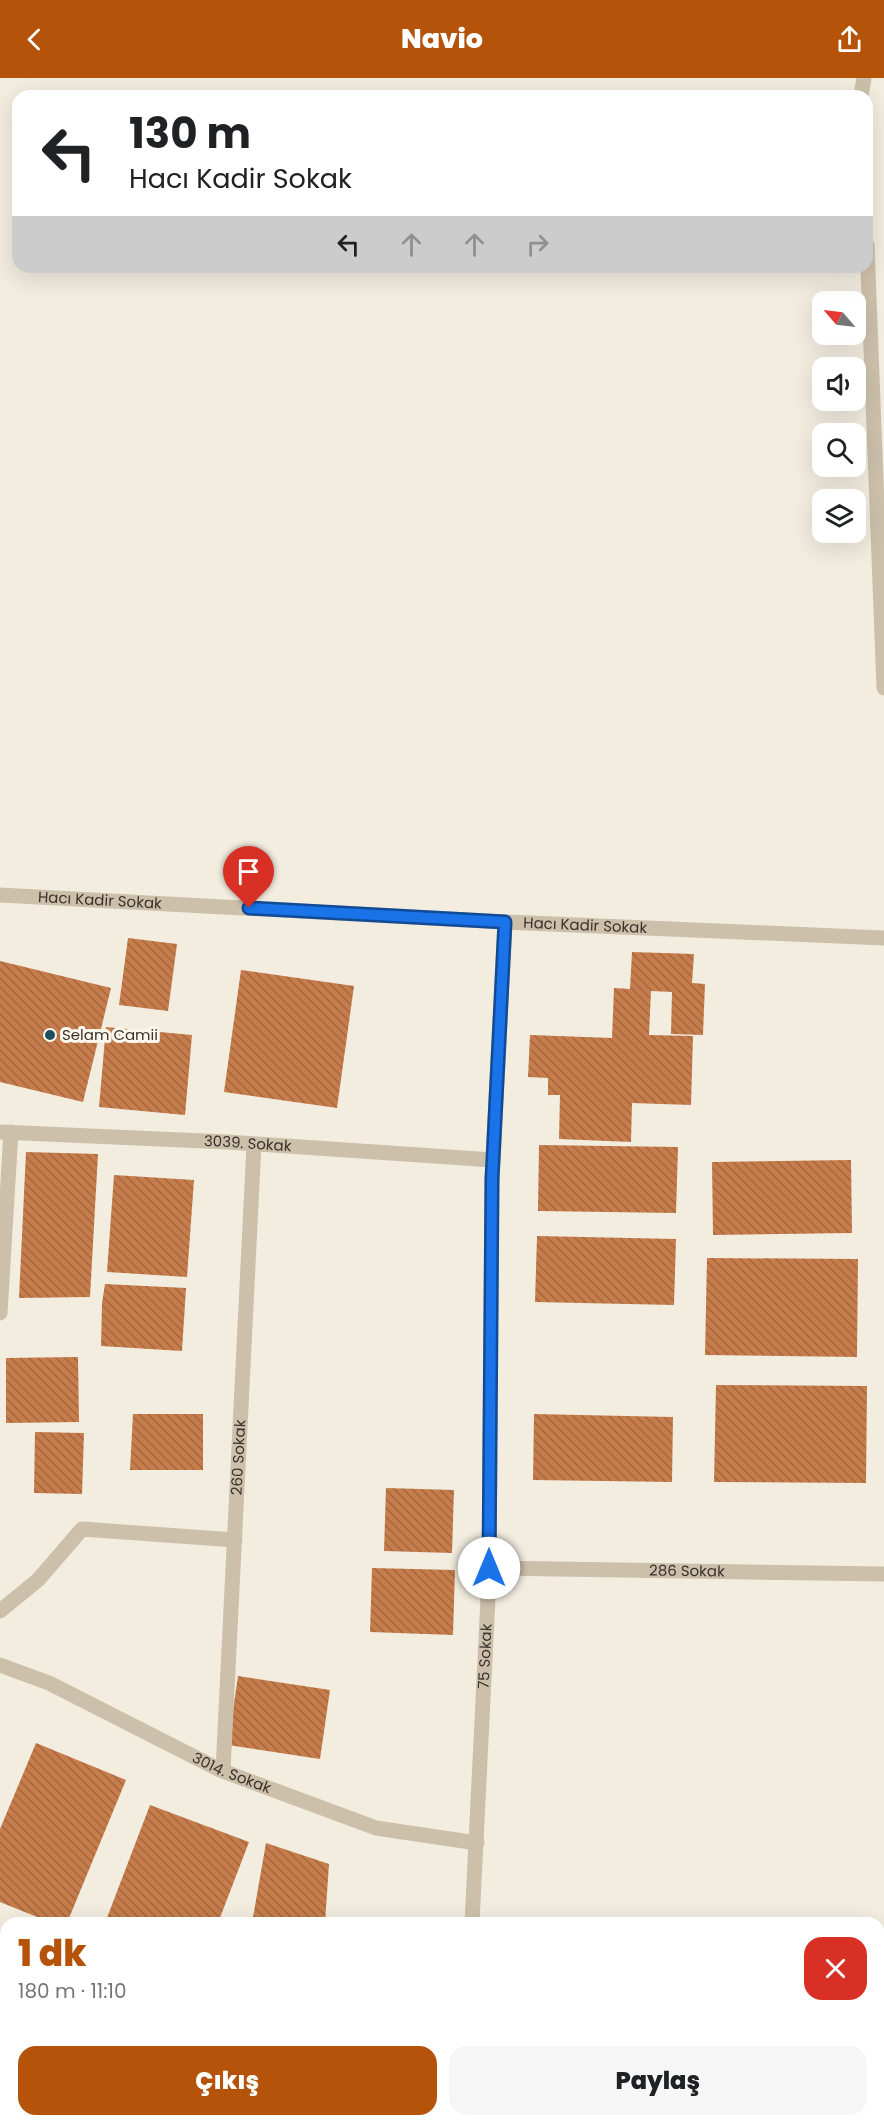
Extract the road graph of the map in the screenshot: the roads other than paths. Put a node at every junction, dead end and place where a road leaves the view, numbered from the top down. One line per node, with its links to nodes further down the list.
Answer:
1 (868, 273): 2 (street)
2 (884, 688)
3 (0, 895): 4 (street, Hacı Kadir Sokak)
4 (505, 922): 5 (street, Hacı Kadir Sokak); 8 (street, 75 Sokak)
5 (884, 938)
6 (5, 1132): 7 (street, 3039. Sokak); 9 (street)
7 (254, 1144): 8 (street, 3039. Sokak); 10 (street, 260 Sokak)
8 (493, 1160): 11 (street, 75 Sokak)
9 (0, 1313)
10 (235, 1539): 13 (street); 15 (street, 260 Sokak)
11 (489, 1568): 12 (street, 286 Sokak); 16 (street, 75 Sokak)
12 (884, 1574)
13 (0, 1611)
14 (0, 1665): 15 (street, 3014. Sokak)
15 (223, 1771): 16 (street, 3014. Sokak)
16 (477, 1843): 17 (street, 75 Sokak)
17 (472, 1917)

